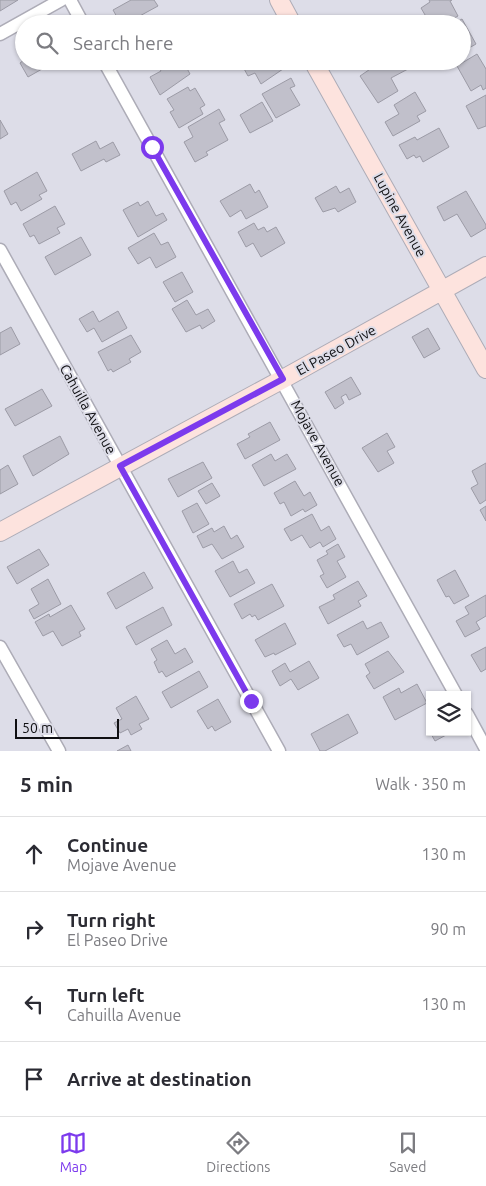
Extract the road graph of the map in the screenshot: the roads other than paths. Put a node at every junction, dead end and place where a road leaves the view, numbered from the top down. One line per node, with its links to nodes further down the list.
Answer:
1 (61, 0): 4 (street)
2 (70, 0): 5 (street)
3 (279, 0): 6 (street)
4 (34, 15)
5 (78, 15)
6 (287, 15)
7 (15, 26): 8 (street)
8 (0, 34)
9 (109, 70): 15 (street, Mojave Avenue)
10 (318, 70): 13 (street, Lupine Avenue)
11 (0, 250): 16 (street, Cahuilla Avenue)
12 (486, 266): 13 (street, El Paseo Drive)
13 (442, 290): 14 (street, Lupine Avenue); 15 (street, El Paseo Drive)
14 (486, 369)
15 (283, 379): 16 (street, El Paseo Drive); 19 (street, Mojave Avenue)
16 (120, 466): 17 (street, El Paseo Drive); 23 (street, Cahuilla Avenue)
17 (0, 532)
18 (0, 647): 22 (street)
19 (454, 691)
20 (471, 721): 21 (street)
21 (486, 748)
22 (59, 751)
23 (279, 751)

